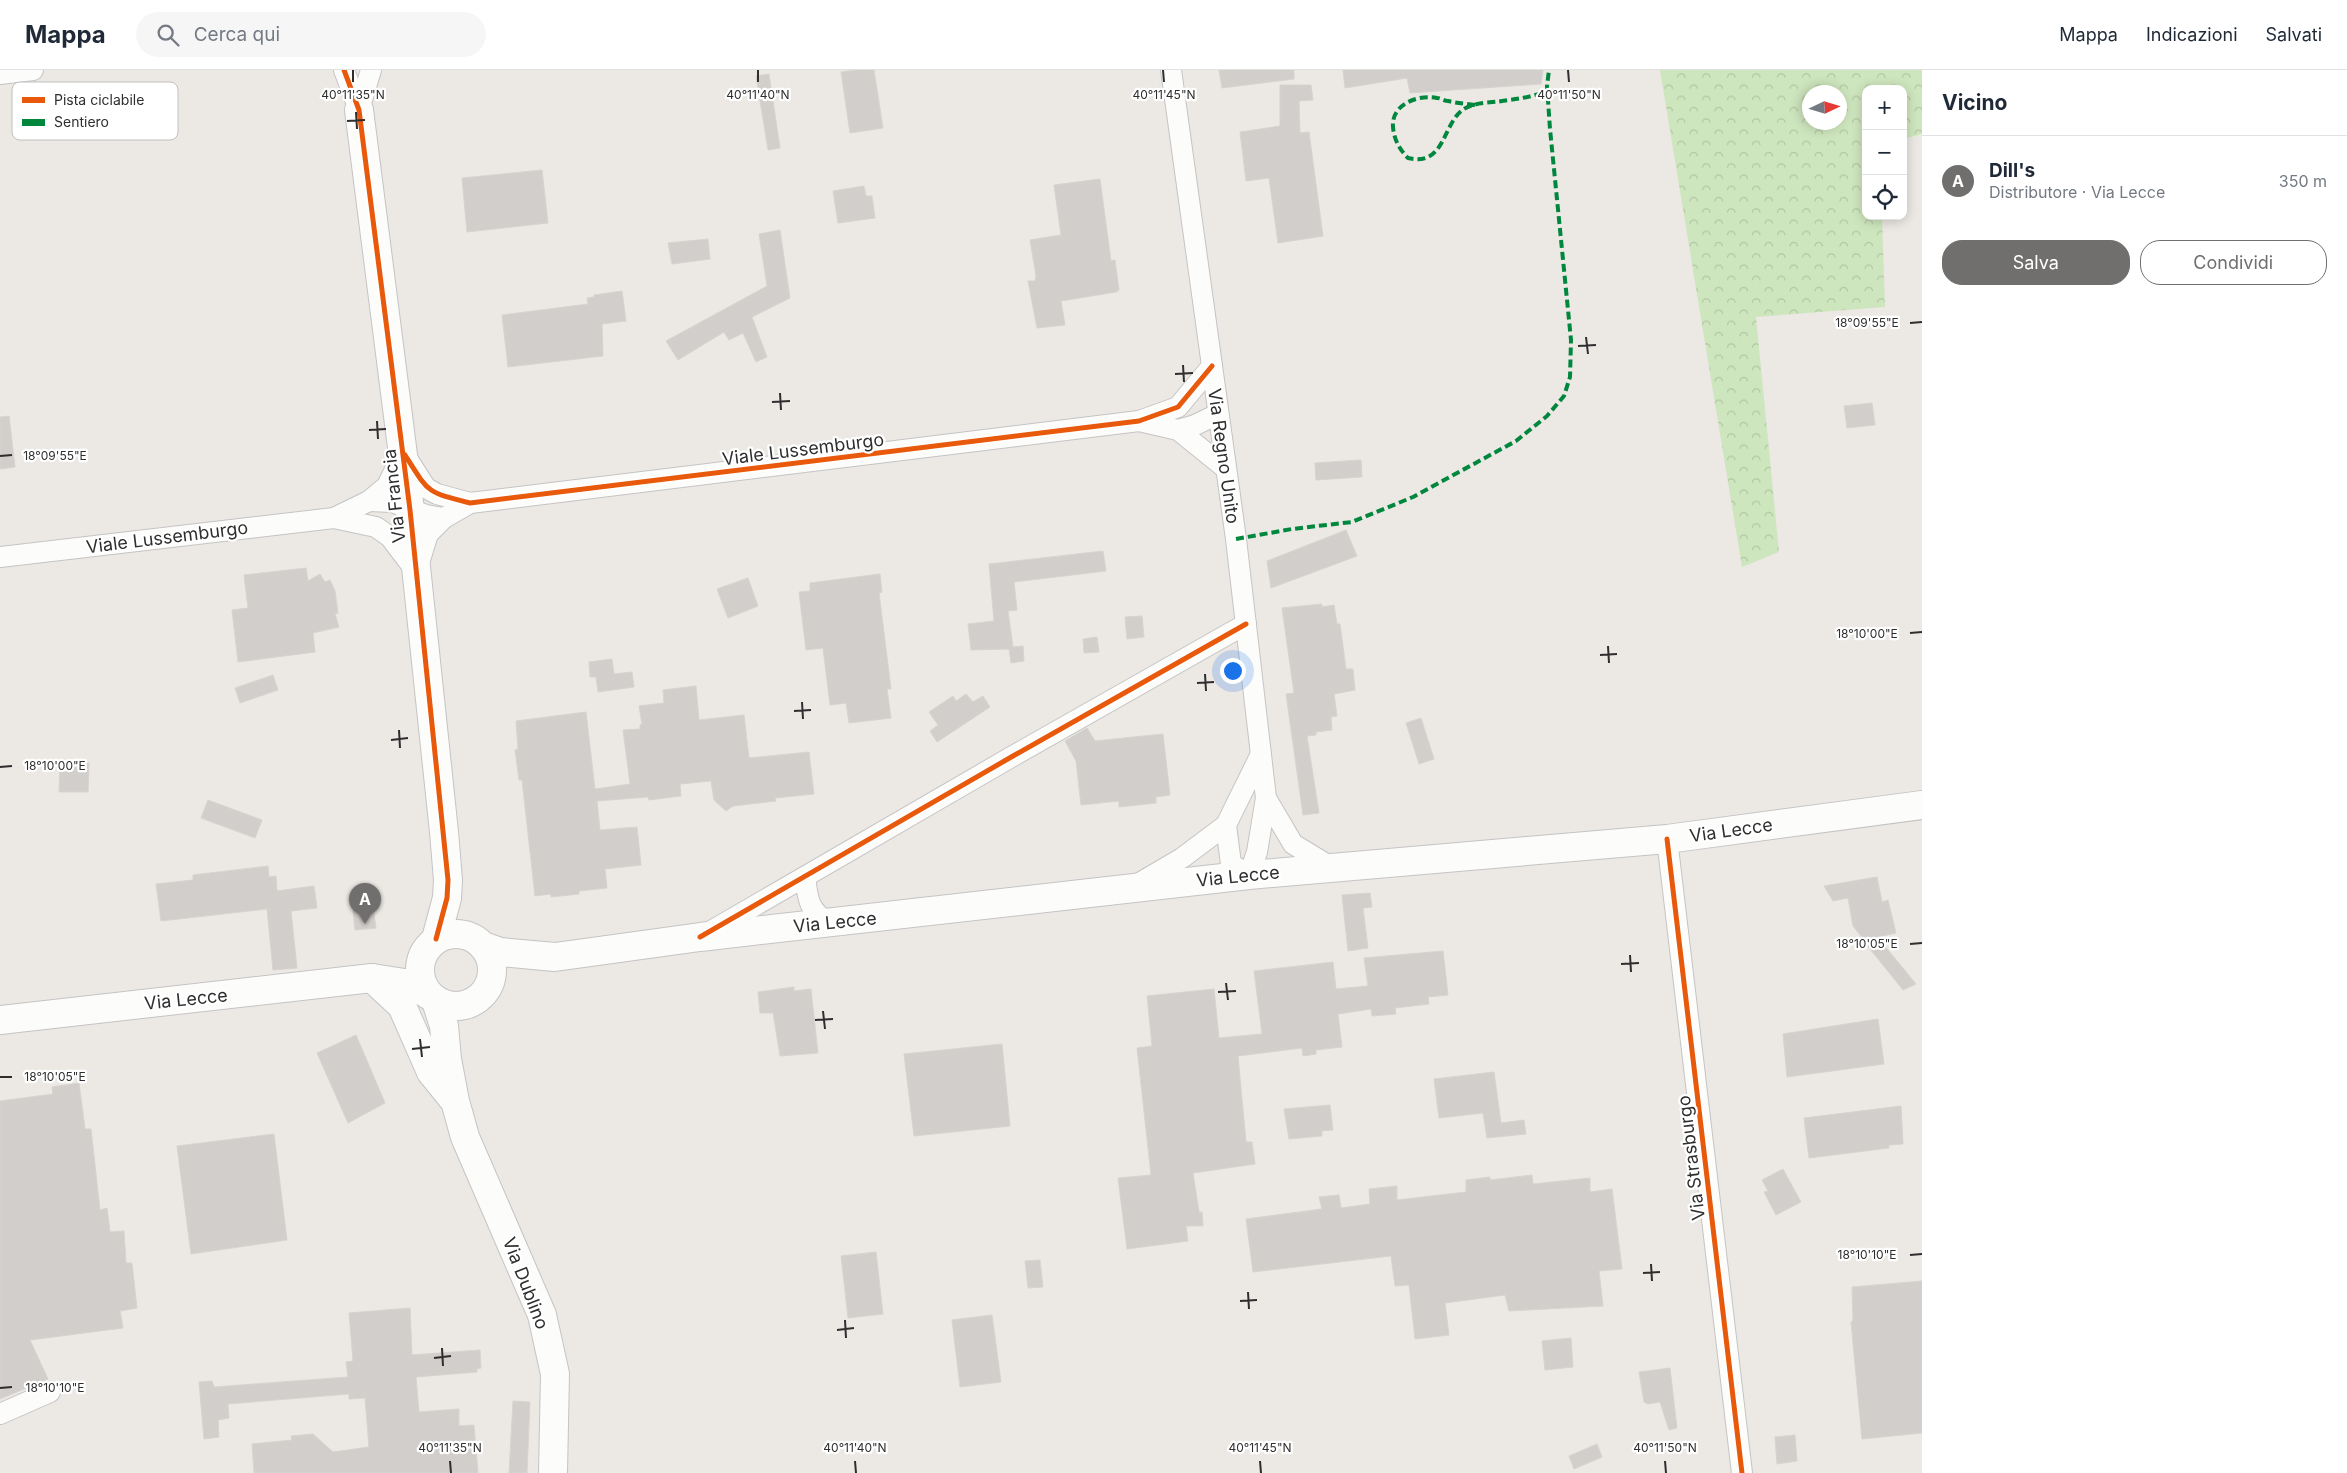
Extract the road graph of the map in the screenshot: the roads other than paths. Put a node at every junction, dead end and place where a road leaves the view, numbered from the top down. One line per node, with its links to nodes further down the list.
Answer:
1 (33, 70): 5 (street)
2 (344, 70): 6 (street)
3 (1171, 70): 7 (street, Via Regno Unito)
4 (370, 71): 6 (street)
5 (0, 74)
6 (359, 110): 12 (main road, Via Francia)
7 (1212, 366): 8 (street); 9 (street, Via Regno Unito)
8 (1178, 407): 9 (street); 10 (street)
9 (1218, 414): 11 (street); 13 (street, Via Regno Unito)
10 (1139, 421): 11 (street); 16 (street, Viale Lussemburgo)
11 (1178, 430): 13 (street)
12 (404, 453): 14 (street); 15 (street); 17 (main road, Via Francia)
13 (1225, 468): 23 (street, Via Regno Unito)
14 (437, 494): 16 (street); 17 (street)
15 (369, 501): 17 (street); 18 (street)
16 (470, 503): 19 (street)
17 (410, 510): 19 (street); 20 (street); 22 (main road, Via Francia)
18 (334, 518): 20 (street); 21 (street, Viale Lussemburgo)
19 (444, 518): 22 (street)
20 (376, 527): 22 (street)
21 (0, 556)
22 (416, 572): 32 (main road, Via Francia)
23 (1246, 624): 24 (street, Via Regno Unito); 31 (street)
24 (1261, 754): 25 (street, Via Regno Unito); 27 (street)
25 (1266, 798): 29 (street); 30 (street)
26 (1922, 805): 28 (main road, Via Lecce)
27 (1226, 826): 30 (street); 33 (street)
28 (1667, 839): 29 (main road, Via Lecce); 47 (street, Via Strasburgo)
29 (1331, 867): 30 (main road, Via Lecce)
30 (1249, 875): 33 (main road, Via Lecce)
31 (806, 877): 34 (street); 35 (street)
32 (448, 880): 36 (main road); 37 (main road)
33 (1129, 889): 34 (main road, Via Lecce)
34 (827, 922): 35 (main road, Via Lecce)
35 (700, 937): 38 (main road, Via Lecce)
36 (478, 942): 37 (main road); 38 (main road, Via Lecce); 40 (main road)
37 (431, 944): 39 (main road, Via Lecce); 41 (main road)
38 (555, 957): 40 (main road, Via Lecce)
39 (372, 978): 41 (main road, Via Lecce); 42 (main road, Via Lecce); 43 (main road, Via Dublino)
40 (480, 996): 41 (main road); 43 (main road, Via Dublino)
41 (433, 998): 43 (main road, Via Dublino)
42 (0, 1020)
43 (455, 1101): 46 (main road, Via Dublino)
44 (50, 1392): 45 (street)
45 (0, 1414)
46 (553, 1473)
47 (1742, 1473)

